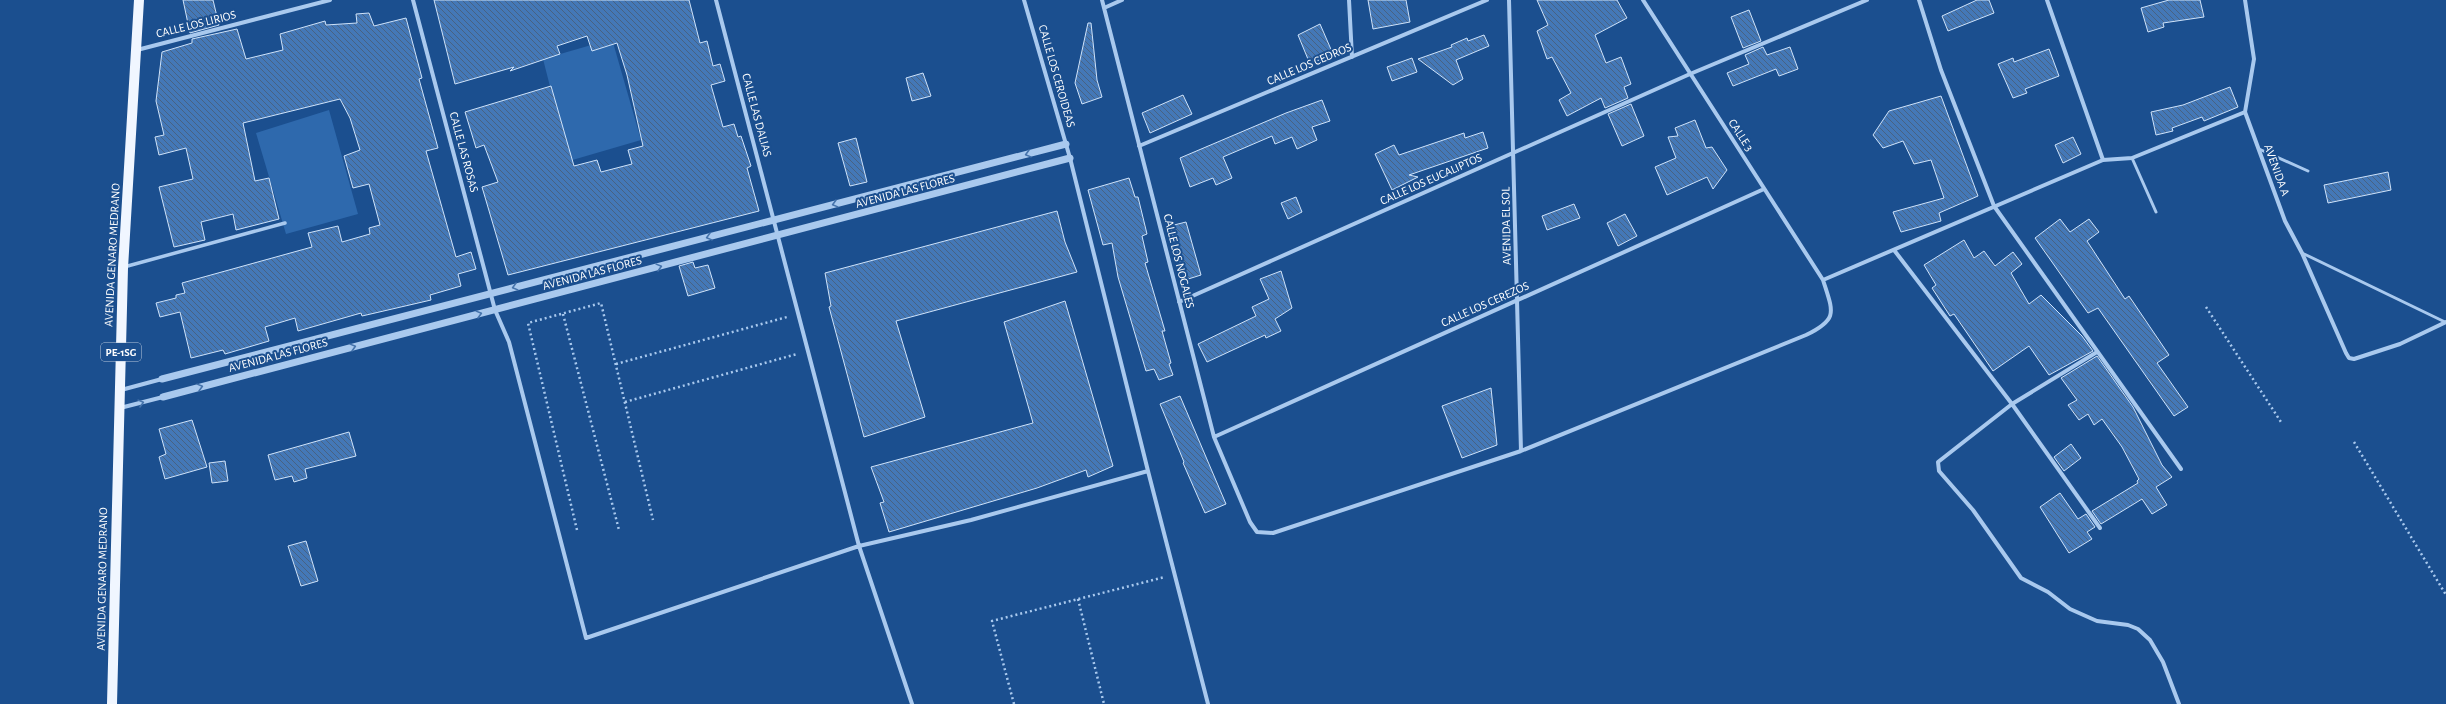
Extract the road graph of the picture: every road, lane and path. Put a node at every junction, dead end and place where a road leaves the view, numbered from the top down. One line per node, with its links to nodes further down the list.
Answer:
1 (139, 0): 17 (main road, AVENIDA GENARO MEDRANO / PE-1SG)
2 (330, 0): 17 (street, CALLE LOS LIRIOS)
3 (413, 0): 39 (street, CALLE LAS ROSAS)
4 (716, 0): 32 (street, CALLE LAS DALIAS)
5 (1024, 0): 21 (street, CALLE LOS CEROIDEAS)
6 (1102, 0): 16 (street, CALLE LOS NOGALES)
7 (1122, 0): 16 (street)
8 (1349, 0): 18 (street)
9 (1487, 0): 18 (street, CALLE LOS CEDROS)
10 (1509, 0): 24 (street, AVENIDA EL SOL)
11 (1643, 0): 19 (street, CALLE 3)
12 (1867, 0): 19 (street, CALLE LOS EUCALIPTOS)
13 (1919, 0): 30 (street)
14 (2047, 0): 27 (street)
15 (2245, 0): 20 (street, AVENIDA A)
16 (1104, 8): 22 (street, CALLE LOS NOGALES)
17 (136, 50): 37 (main road, AVENIDA GENARO MEDRANO / PE-1SG)
18 (1352, 57): 22 (street, CALLE LOS CEDROS)
19 (1690, 74): 24 (street, CALLE LOS EUCALIPTOS); 29 (street, CALLE 3)
20 (2245, 112): 23 (street, AVENIDA A); 26 (street)
21 (1066, 144): 25 (street, CALLE LOS CEROIDEAS); 32 (street, AVENIDA LAS FLORES, one-way to 32)
22 (1139, 146): 41 (street, CALLE LOS NOGALES)
23 (2259, 150): 28 (lane); 36 (street, AVENIDA A)
24 (1514, 153): 40 (street, AVENIDA EL SOL); 41 (street, CALLE LOS EUCALIPTOS)
25 (1070, 158): 34 (street, AVENIDA LAS FLORES); 61 (street, CALLE LOS CEROIDEAS)
26 (2132, 158): 27 (street); 31 (lane)
27 (2103, 160): 30 (street)
28 (2308, 171)
29 (1764, 189): 38 (street, CALLE 3); 40 (street, CALLE LOS CEREZOS)
30 (1994, 206): 35 (street); 48 (street)
31 (2156, 212)
32 (774, 220): 34 (street, CALLE LAS DALIAS); 39 (street, AVENIDA LAS FLORES, one-way to 39)
33 (285, 223): 37 (street)
34 (778, 236): 43 (street, AVENIDA LAS FLORES, one-way to 34); 45 (street, CALLE LAS DALIAS)
35 (1894, 250): 38 (street); 54 (street)
36 (2302, 253): 46 (lane); 46 (street, AVENIDA A)
37 (123, 268): 51 (main road, AVENIDA GENARO MEDRANO / PE-1SG)
38 (1823, 280): 59 (street, CALLE 3)
39 (491, 294): 43 (street, CALLE LAS ROSAS); 50 (street, AVENIDA LAS FLORES)
40 (1518, 301): 57 (street, CALLE LOS CEREZOS); 59 (street, AVENIDA EL SOL)
41 (1179, 302): 57 (street, CALLE LOS NOGALES)
42 (2206, 307): 56 (path)
43 (495, 310): 52 (street, AVENIDA LAS FLORES, one-way to 43); 67 (street, CALLE LAS ROSAS)
44 (563, 314): 49 (path); 65 (path); 66 (path)
45 (799, 314): 47 (street, CALLE LAS DALIAS); 49 (path)
46 (2446, 322)
47 (809, 350): 53 (path); 67 (street, CALLE LAS DALIAS)
48 (2097, 352): 54 (street); 60 (street)
49 (616, 364): 53 (path)
50 (162, 380): 51 (street, AVENIDA LAS FLORES)
51 (120, 390): 55 (main road, AVENIDA GENARO MEDRANO / PE-1SG)
52 (163, 397): 55 (street, AVENIDA LAS FLORES, one-way to 52)
53 (625, 402): 62 (path)
54 (2012, 404): 64 (street); 76 (street)
55 (119, 408): 71 (main road, AVENIDA GENARO MEDRANO / PE-1SG)
56 (2281, 422)
57 (1214, 437): 63 (street, CALLE LOS NOGALES)
58 (2354, 442): 69 (path)
59 (1521, 451): 63 (street, CALLE 3)
60 (2181, 469)
61 (1148, 472): 67 (street); 68 (street, CALLE LOS CEROIDEAS)
62 (653, 520)
63 (1250, 522)
64 (2100, 528)
65 (577, 530)
66 (619, 530)
67 (860, 546): 72 (street, CALLE LAS DALIAS)
68 (1175, 574): 70 (path); 75 (street, CALLE LOS CEROIDEAS)
69 (2446, 595)
70 (1078, 599): 73 (path); 74 (path)
71 (112, 704)
72 (912, 704)
73 (1014, 704)
74 (1104, 704)
75 (1208, 704)
76 (2179, 704)

